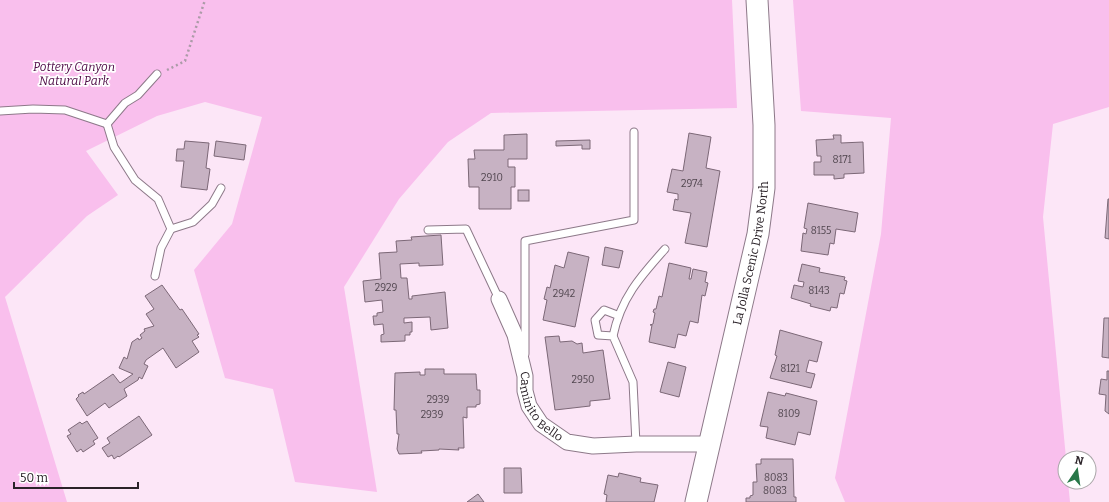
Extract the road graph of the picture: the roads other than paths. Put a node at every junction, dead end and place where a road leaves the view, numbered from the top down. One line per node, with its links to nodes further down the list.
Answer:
1 (757, 0): 16 (main road, La Jolla Scenic Drive North)
2 (157, 74): 4 (lane)
3 (0, 111): 4 (lane)
4 (108, 124): 7 (lane)
5 (634, 132): 14 (lane)
6 (221, 188): 7 (lane)
7 (171, 229): 10 (lane)
8 (428, 230): 11 (lane)
9 (666, 249): 12 (lane)
10 (155, 276)
11 (499, 299): 14 (street, Caminito Bello)
12 (617, 315): 13 (lane); 13 (lane)
13 (613, 336): 15 (lane)
14 (525, 376): 15 (street, Caminito Bello)
15 (636, 444): 16 (street, Caminito Bello)
16 (710, 444): 17 (main road, La Jolla Scenic Drive North)
17 (696, 502)

